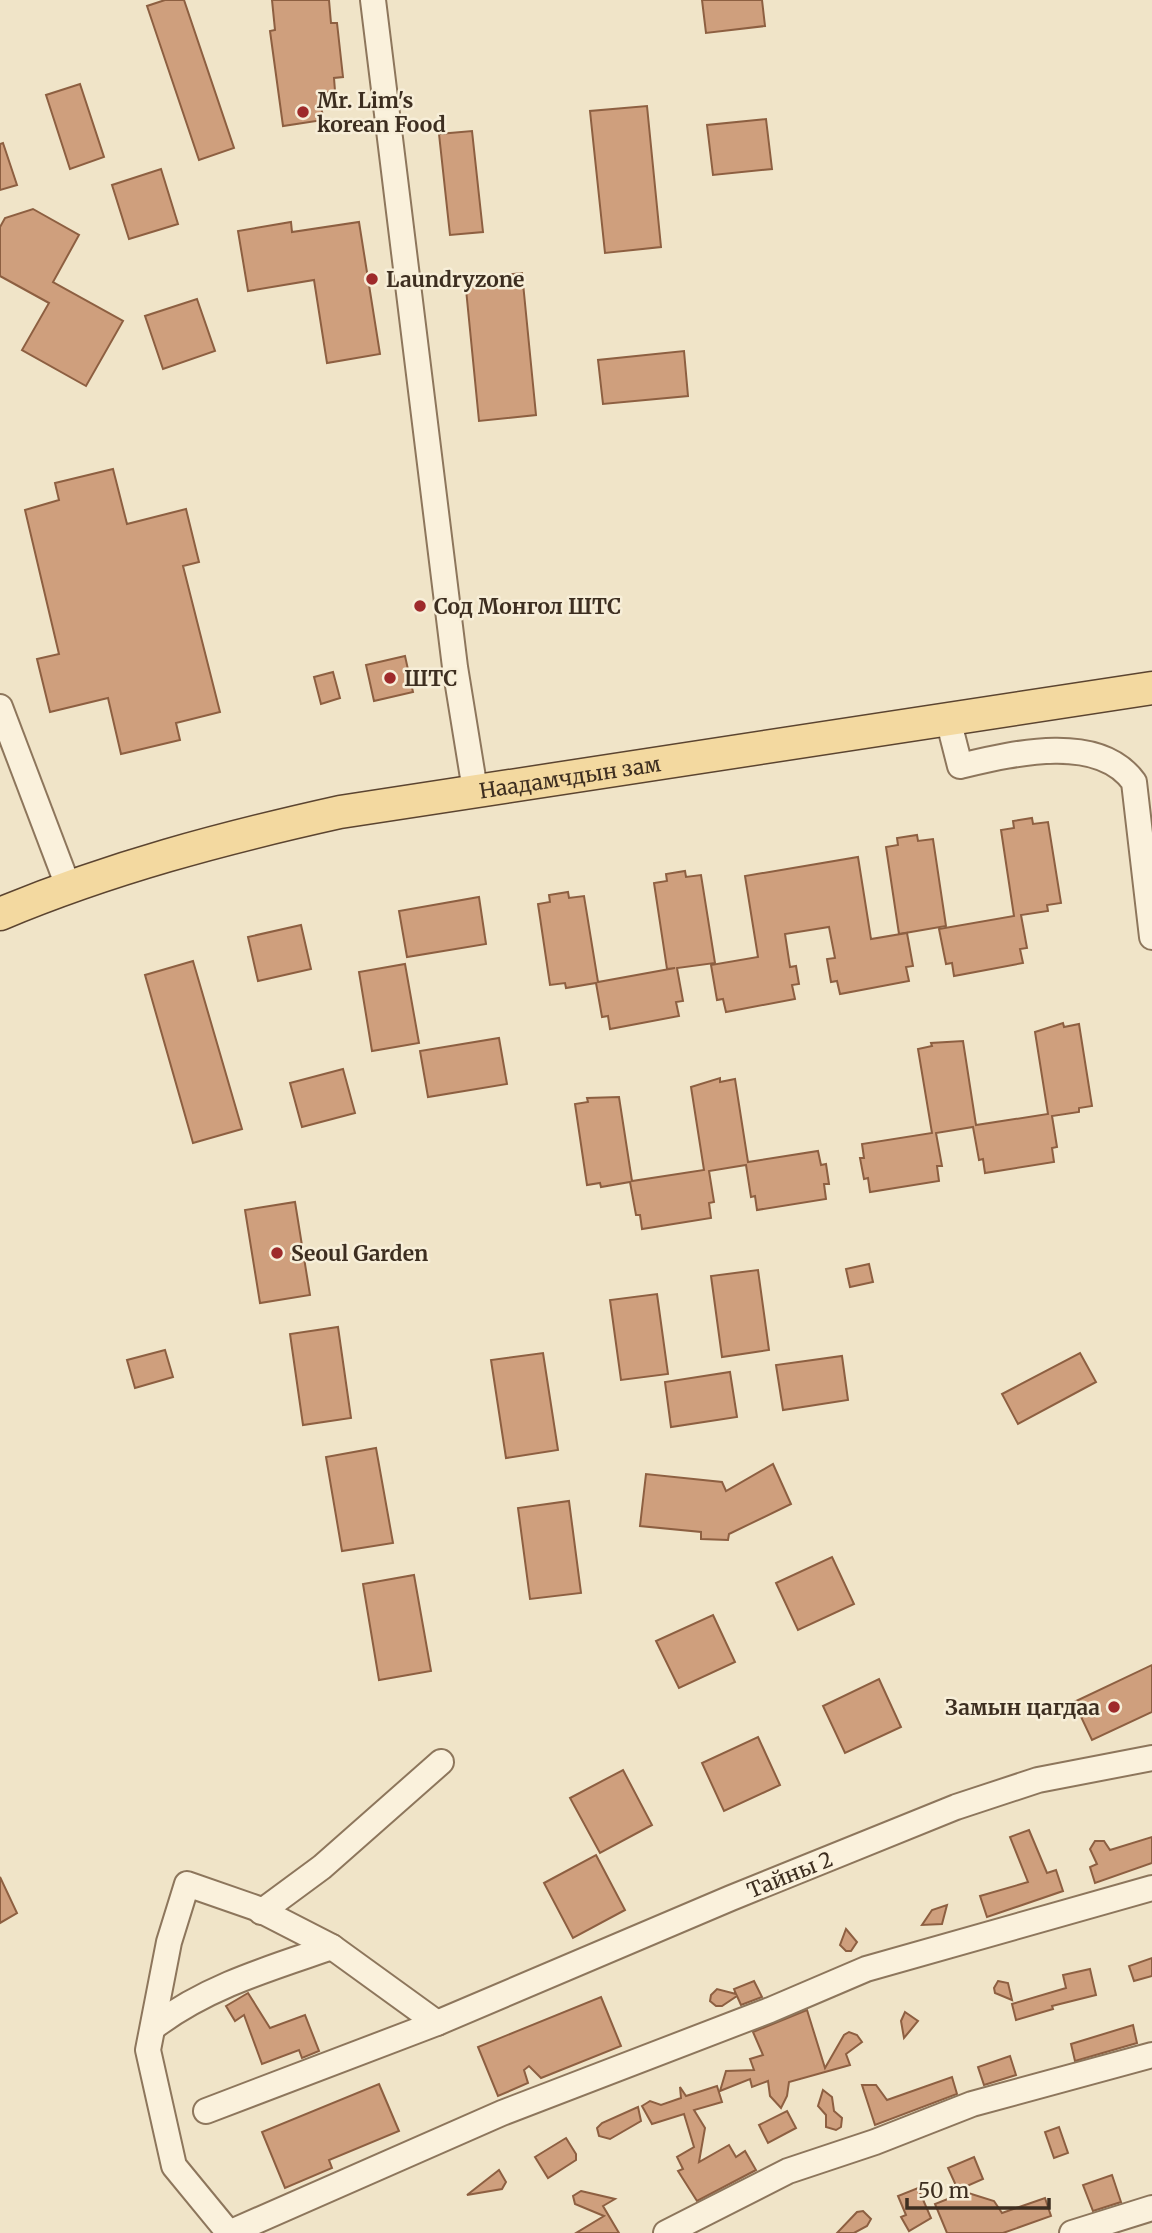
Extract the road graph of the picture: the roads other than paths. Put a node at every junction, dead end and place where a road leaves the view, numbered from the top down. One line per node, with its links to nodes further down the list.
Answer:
1 (373, 0): 5 (street)
2 (1152, 688): 4 (main road, Наадамчдын зам)
3 (0, 707): 6 (street)
4 (948, 719): 5 (main road, Наадамчдын зам); 8 (street)
5 (475, 790): 6 (main road, Наадамчдын зам)
6 (68, 886): 7 (main road, Наадамчдын зам)
7 (0, 914)
8 (1152, 937)
9 (1152, 1758): 14 (street, Тайны 2)
10 (441, 1762): 12 (street)
11 (1152, 1888): 19 (street)
12 (261, 1912): 13 (street); 15 (street)
13 (332, 1947): 14 (street); 15 (street)
14 (437, 2023): 17 (street, Тайны 2)
15 (155, 2025): 19 (street)
16 (1152, 2055): 20 (street)
17 (206, 2111)
18 (1152, 2208): 21 (street)
19 (229, 2233)
20 (666, 2233)
21 (1072, 2233)

